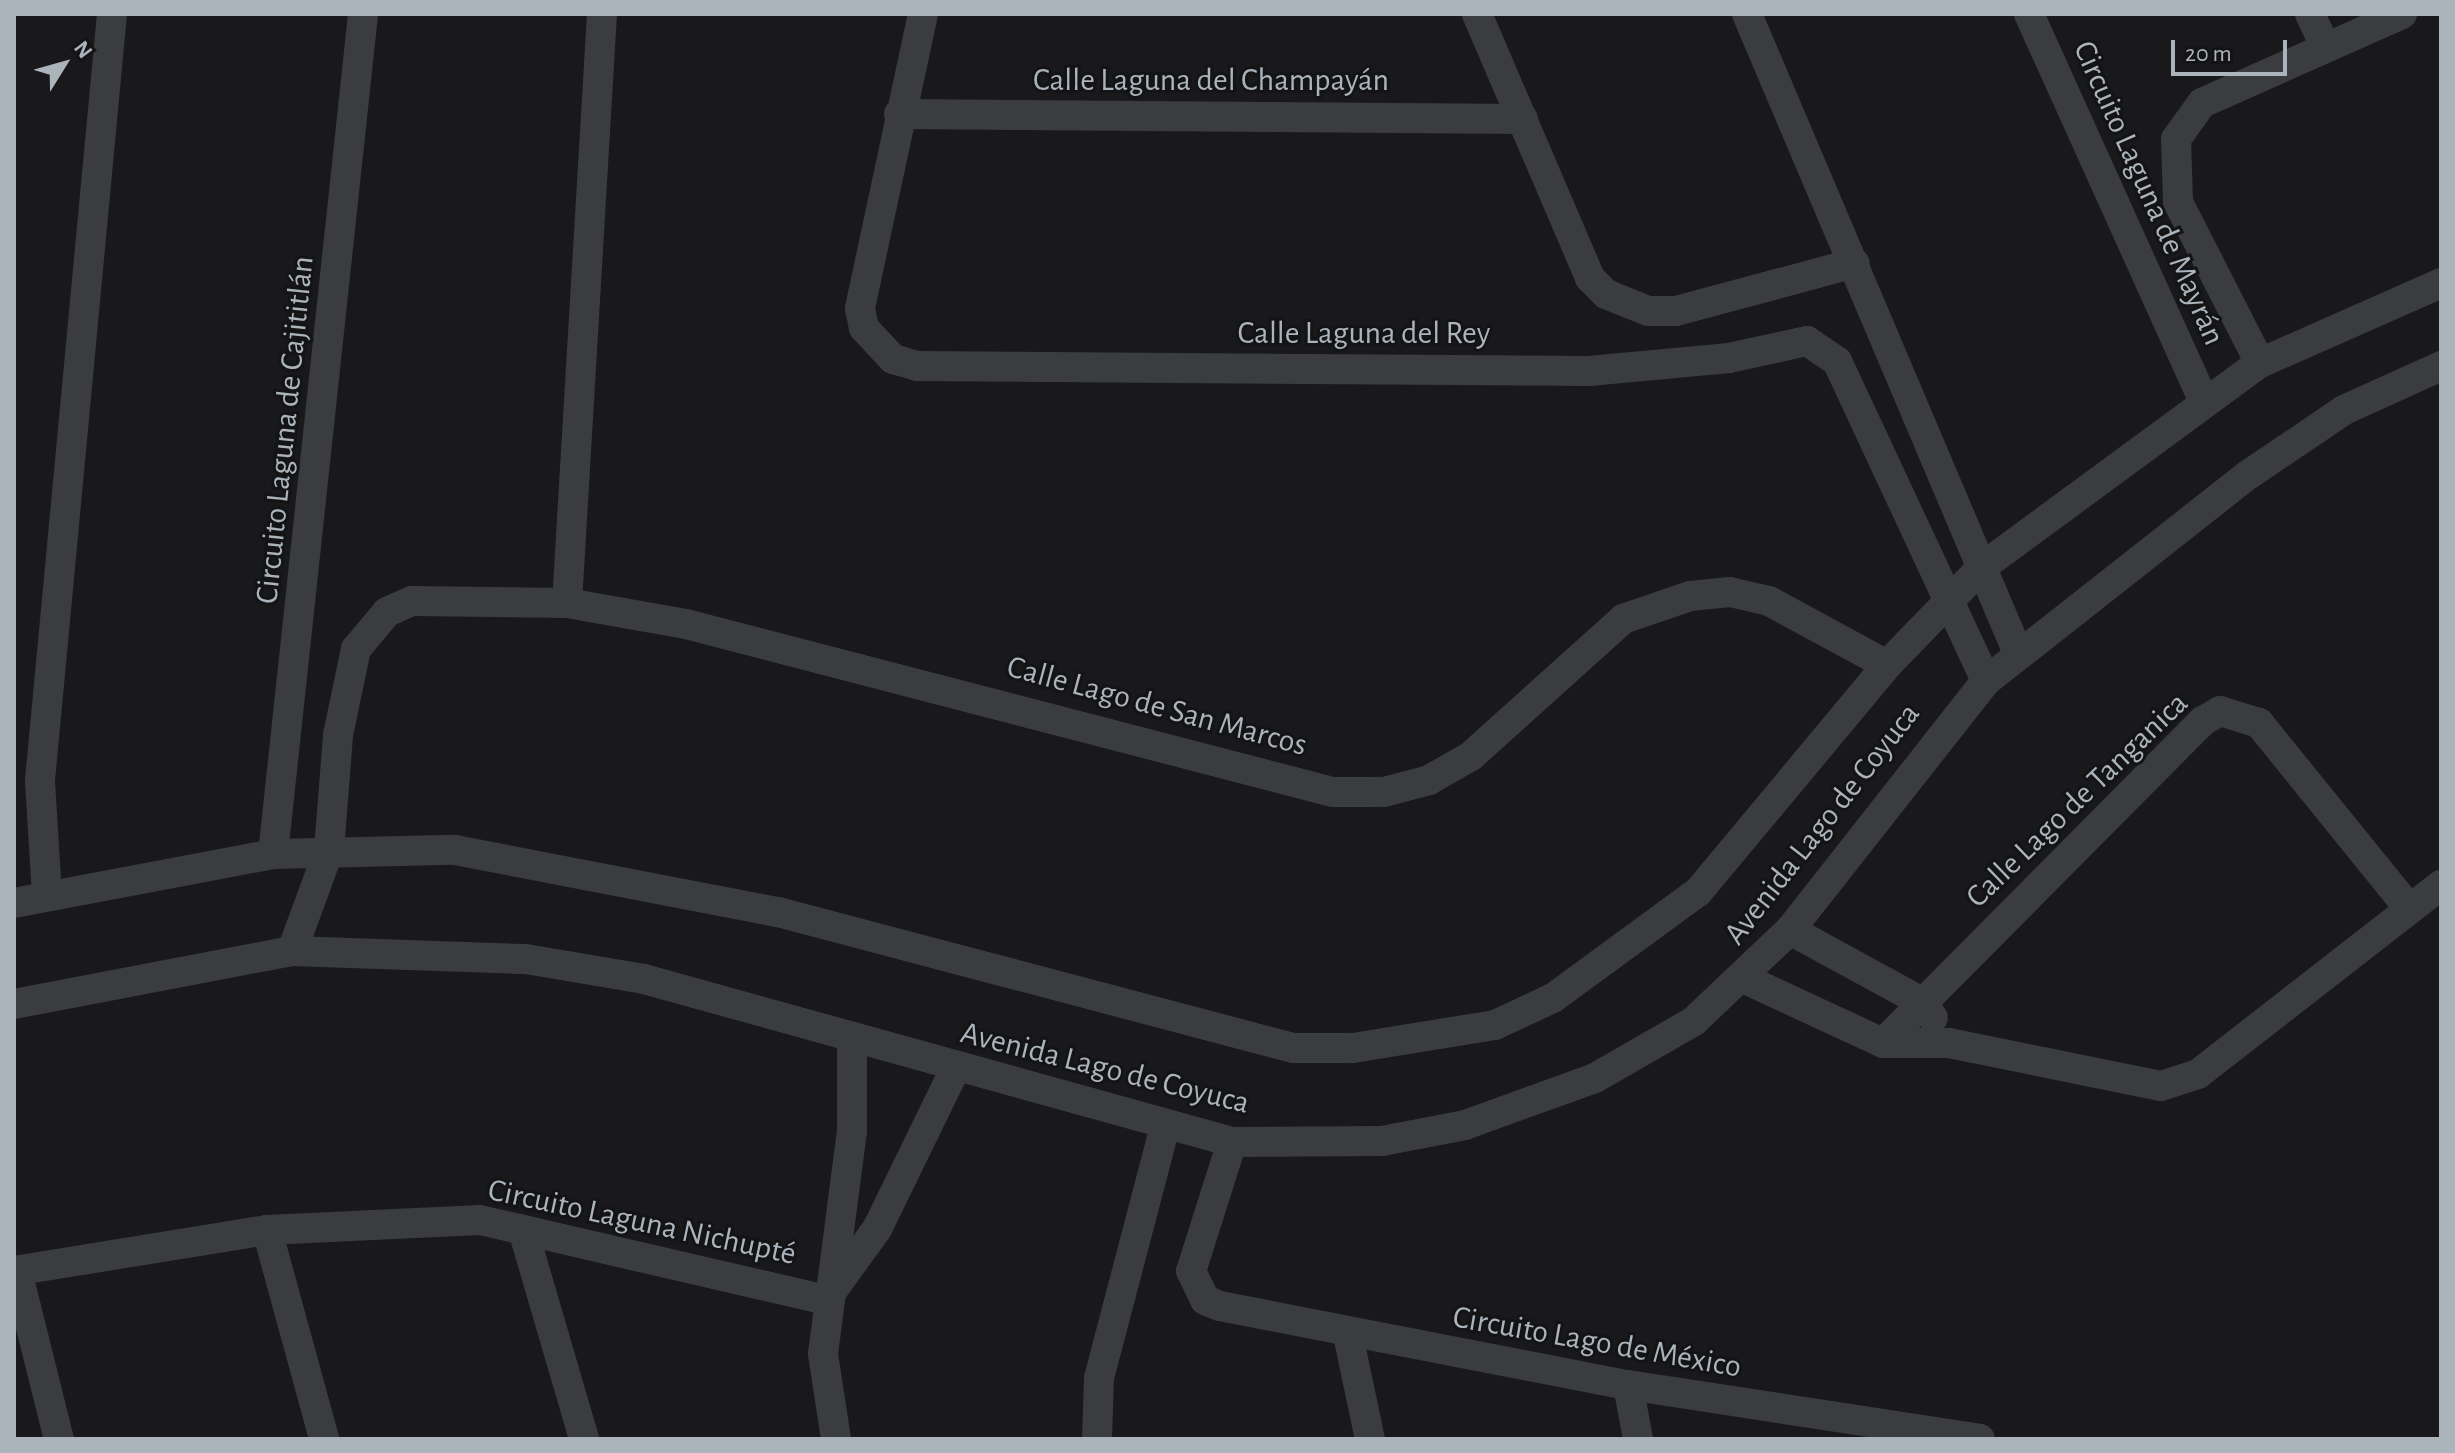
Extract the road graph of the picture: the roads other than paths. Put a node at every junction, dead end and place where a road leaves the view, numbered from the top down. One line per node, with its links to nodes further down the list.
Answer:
1 (112, 14): 27 (street)
2 (363, 14): 25 (street, Circuito Laguna de Cajititlán)
3 (602, 14): 20 (street)
4 (923, 14): 11 (street, Calle Laguna del Rey)
5 (1477, 14): 12 (street)
6 (1747, 14): 13 (street)
7 (2029, 14): 17 (street, Circuito Laguna de Mayrán)
8 (2310, 14): 10 (street)
9 (2402, 14): 10 (street, Circuito Laguna de Mayrán)
10 (2324, 44): 15 (street, Circuito Laguna de Mayrán)
11 (899, 114): 12 (street, Calle Laguna del Champayán); 19 (street, Calle Laguna del Rey)
12 (1523, 119): 13 (street)
13 (1855, 263): 18 (street)
14 (2438, 294): 15 (street, Avenida Lago de Coyuca)
15 (2260, 363): 17 (street, Avenida Lago de Coyuca)
16 (2441, 366): 21 (street, Avenida Lago de Coyuca)
17 (2204, 402): 18 (street, Avenida Lago de Coyuca)
18 (1982, 567): 19 (street, Avenida Lago de Coyuca); 21 (street)
19 (1948, 599): 22 (street, Avenida Lago de Coyuca); 23 (street, Calle Laguna del Rey)
20 (567, 603): 22 (street, Calle Lago de San Marcos); 24 (street, Calle Lago de San Marcos)
21 (2018, 653): 23 (street, Avenida Lago de Coyuca)
22 (1887, 665): 24 (street, Avenida Lago de Coyuca)
23 (1986, 681): 30 (street, Avenida Lago de Coyuca)
24 (329, 850): 25 (street, Avenida Lago de Coyuca); 31 (street)
25 (273, 854): 27 (street, Avenida Lago de Coyuca)
26 (2441, 885): 29 (street)
27 (47, 896): 28 (street, Avenida Lago de Coyuca)
28 (14, 903)
29 (2409, 908): 33 (street, Calle Lago de Tanganica); 37 (street)
30 (1790, 930): 32 (street, Avenida Lago de Coyuca); 33 (street)
31 (292, 951): 34 (street, Avenida Lago de Coyuca); 35 (street, Avenida Lago de Coyuca)
32 (1745, 979): 36 (street); 40 (street, Avenida Lago de Coyuca)
33 (1922, 1002): 36 (street); 37 (street)
34 (14, 1004)
35 (852, 1037): 38 (street, Avenida Lago de Coyuca); 44 (street)
36 (1883, 1043): 37 (street)
37 (1949, 1043)
38 (956, 1067): 39 (street, Avenida Lago de Coyuca); 44 (street)
39 (1165, 1126): 40 (street, Avenida Lago de Coyuca); 52 (street)
40 (1232, 1142): 45 (street, Circuito Lago de México)
41 (267, 1230): 42 (street, Circuito Laguna Nichupté); 43 (street, Circuito Laguna Nichupté); 49 (street)
42 (523, 1230): 44 (street, Circuito Laguna Nichupté); 50 (street)
43 (16, 1271): 48 (street)
44 (826, 1300): 51 (street)
45 (1348, 1335): 46 (street, Circuito Lago de México); 53 (street)
46 (1628, 1385): 47 (street, Circuito Lago de México); 54 (street)
47 (1894, 1433): 55 (street, Circuito Lago de México)
48 (59, 1439)
49 (324, 1439)
50 (584, 1439)
51 (836, 1439)
52 (1097, 1439)
53 (1370, 1439)
54 (1638, 1439)
55 (1980, 1439)

